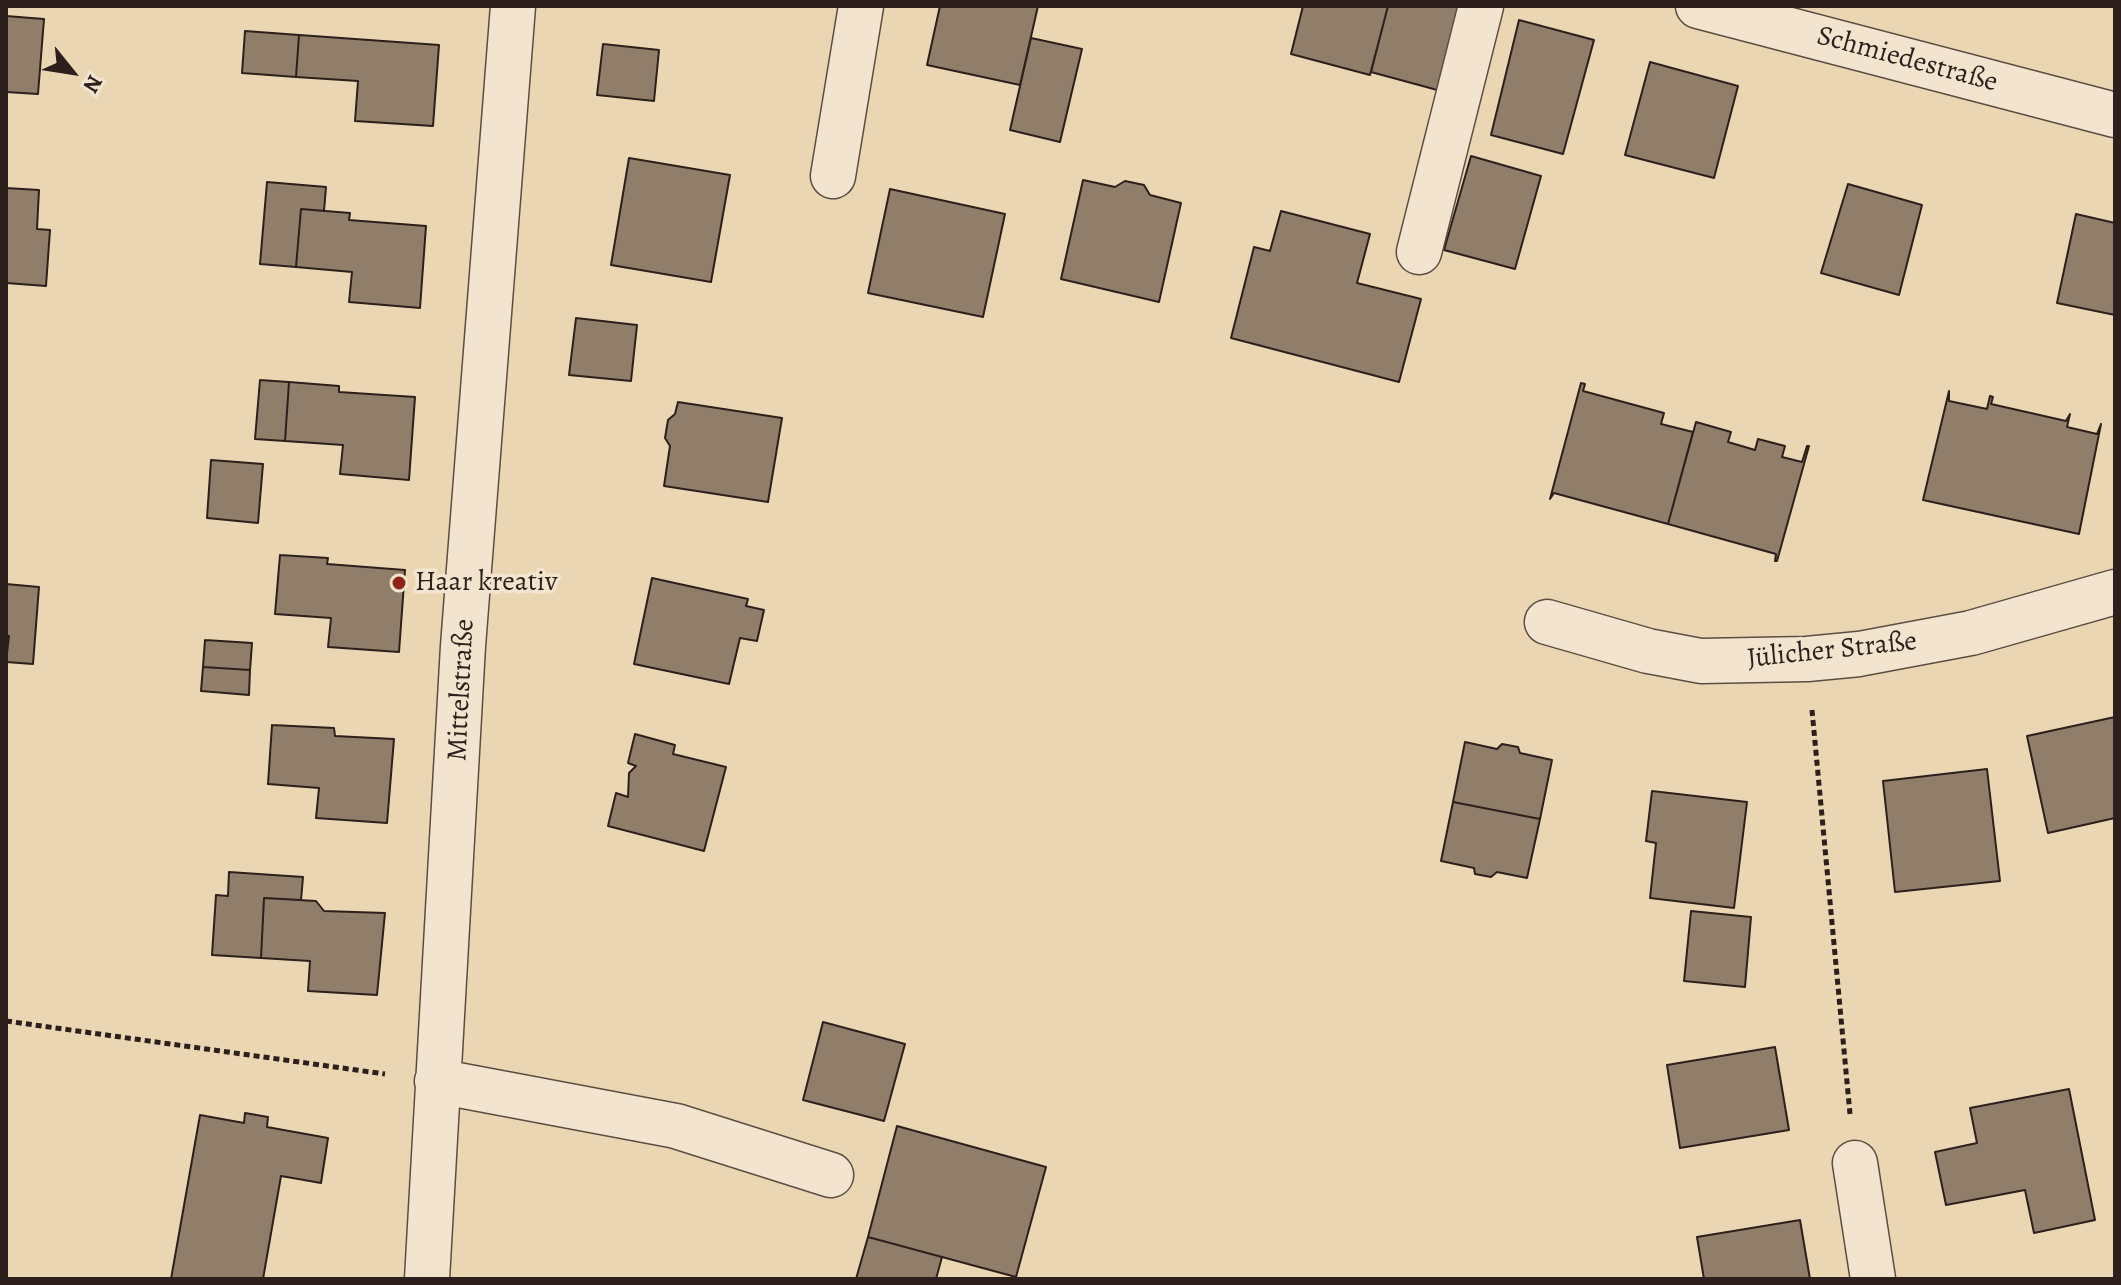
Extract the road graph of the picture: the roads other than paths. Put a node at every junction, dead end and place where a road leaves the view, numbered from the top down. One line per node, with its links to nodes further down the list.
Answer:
1 (513, 6): 11 (street, Mittelstraße)
2 (861, 6): 7 (street)
3 (1481, 6): 8 (street)
4 (1698, 6): 5 (street, Schmiedestraße)
5 (1764, 14): 6 (street, Schmiedestraße)
6 (2115, 115)
7 (833, 176)
8 (1419, 252)
9 (2115, 592): 10 (street, Jülicher Straße)
10 (1547, 622)
11 (437, 1081): 13 (street); 14 (street, Mittelstraße)
12 (1855, 1163): 15 (street)
13 (831, 1175)
14 (427, 1279)
15 (1873, 1279)

